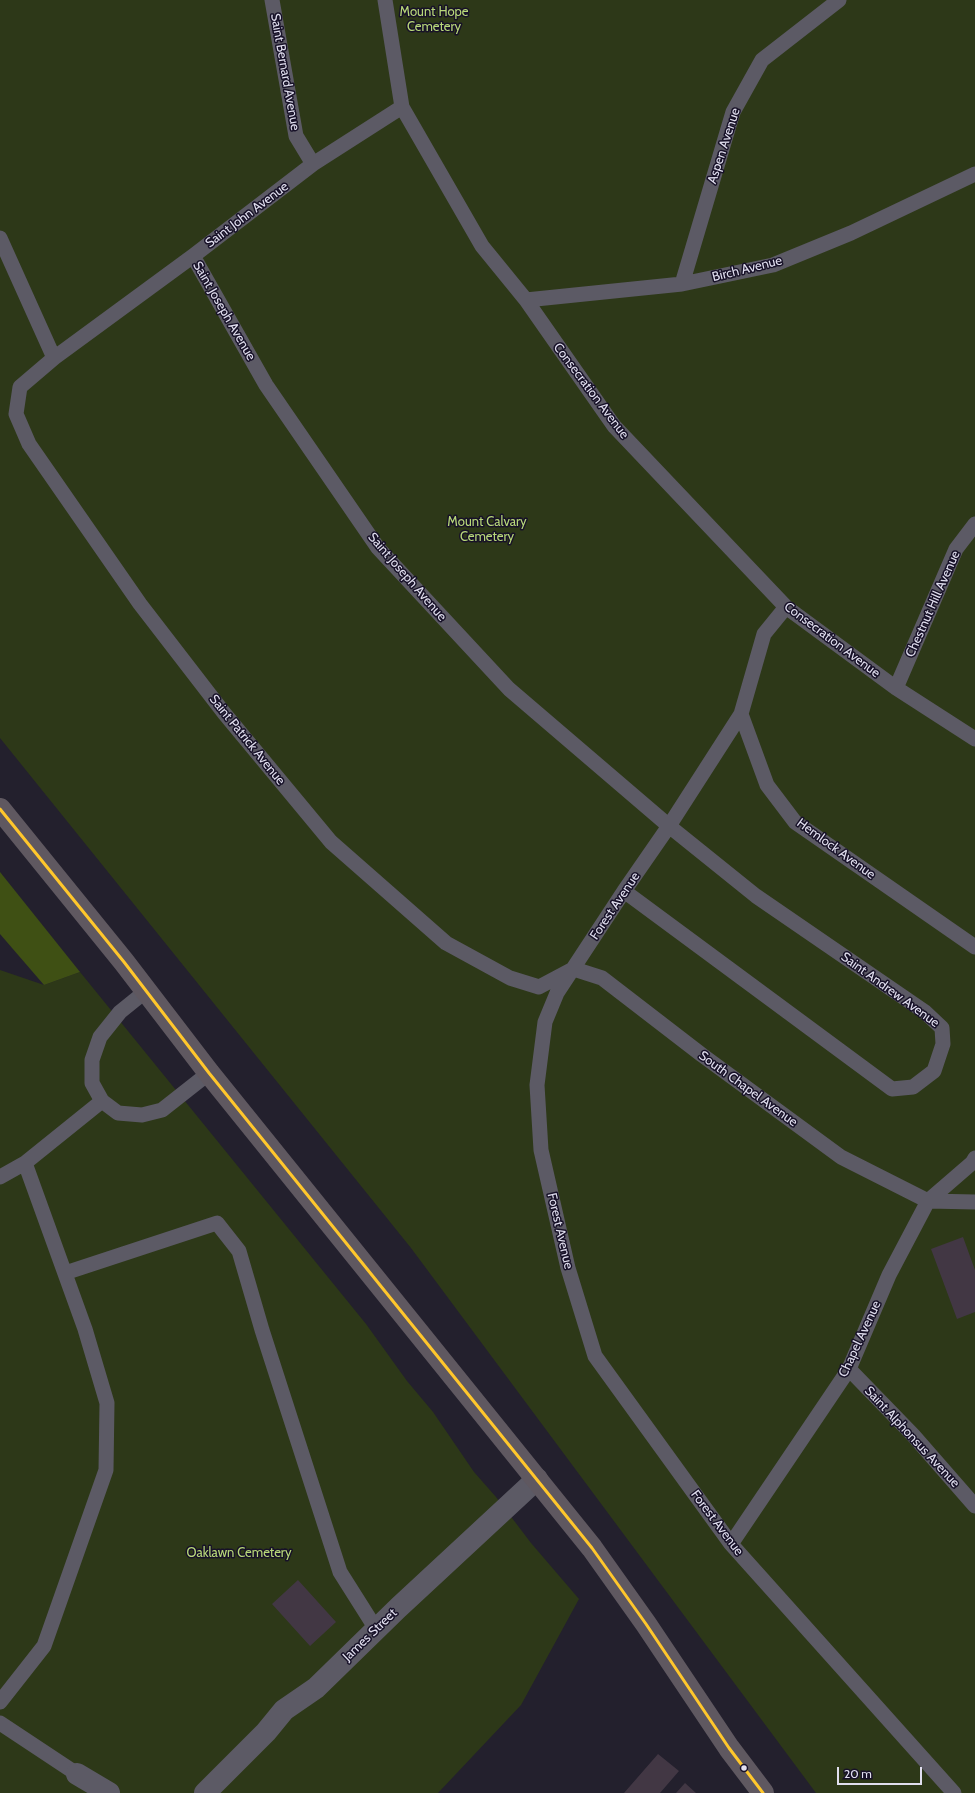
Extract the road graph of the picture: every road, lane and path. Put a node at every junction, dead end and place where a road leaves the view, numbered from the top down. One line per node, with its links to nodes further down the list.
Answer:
1 (272, 0): 5 (lane, Saint Bernard Avenue)
2 (385, 0): 4 (lane, Consecration Avenue)
3 (839, 0): 9 (lane, Aspen Avenue)
4 (402, 107): 5 (lane, Saint John Avenue); 10 (lane, Consecration Avenue)
5 (313, 164): 8 (lane, Saint John Avenue)
6 (975, 174): 9 (lane, Birch Avenue)
7 (0, 238): 11 (lane)
8 (193, 256): 11 (lane, Saint John Avenue); 19 (lane, Saint Joseph Avenue)
9 (682, 284): 10 (lane, Birch Avenue)
10 (526, 300): 14 (lane, Consecration Avenue)
11 (54, 358): 12 (lane, Saint John Avenue)
12 (20, 386): 22 (lane, Saint Patrick Avenue)
13 (975, 524): 15 (lane, Chestnut Hill Avenue)
14 (786, 607): 15 (lane, Consecration Avenue); 16 (lane, Forest Avenue)
15 (896, 688): 17 (lane, Consecration Avenue)
16 (742, 714): 19 (lane, Forest Avenue); 21 (lane, Hemlock Avenue)
17 (975, 739)
18 (0, 809): 23 (main road)
19 (669, 826): 20 (lane, Forest Avenue); 20 (lane, Saint Andrew Avenue)
20 (624, 891): 22 (lane, Forest Avenue)
21 (975, 947)
22 (574, 969): 29 (lane, South Chapel Avenue); 35 (lane, Forest Avenue)
23 (146, 991): 24 (main road); 25 (lane)
24 (209, 1073): 25 (lane); 33 (main road)
25 (102, 1101): 27 (lane)
26 (975, 1158): 29 (lane, Chapel Avenue)
27 (25, 1163): 28 (lane); 31 (lane)
28 (0, 1177)
29 (928, 1201): 30 (lane); 32 (lane, Chapel Avenue)
30 (975, 1202)
31 (65, 1273): 36 (lane); 37 (lane)
32 (849, 1369): 34 (lane, Saint Alphonsus Avenue); 35 (lane, Chapel Avenue)
33 (537, 1479): 36 (street, James Street); 42 (main road)
34 (975, 1506)
35 (731, 1544): 43 (lane, Forest Avenue)
36 (376, 1630): 41 (street, James Street)
37 (0, 1702)
38 (1, 1727): 39 (lane)
39 (77, 1774): 40 (street)
40 (109, 1793)
41 (205, 1793)
42 (763, 1793)
43 (954, 1793)

